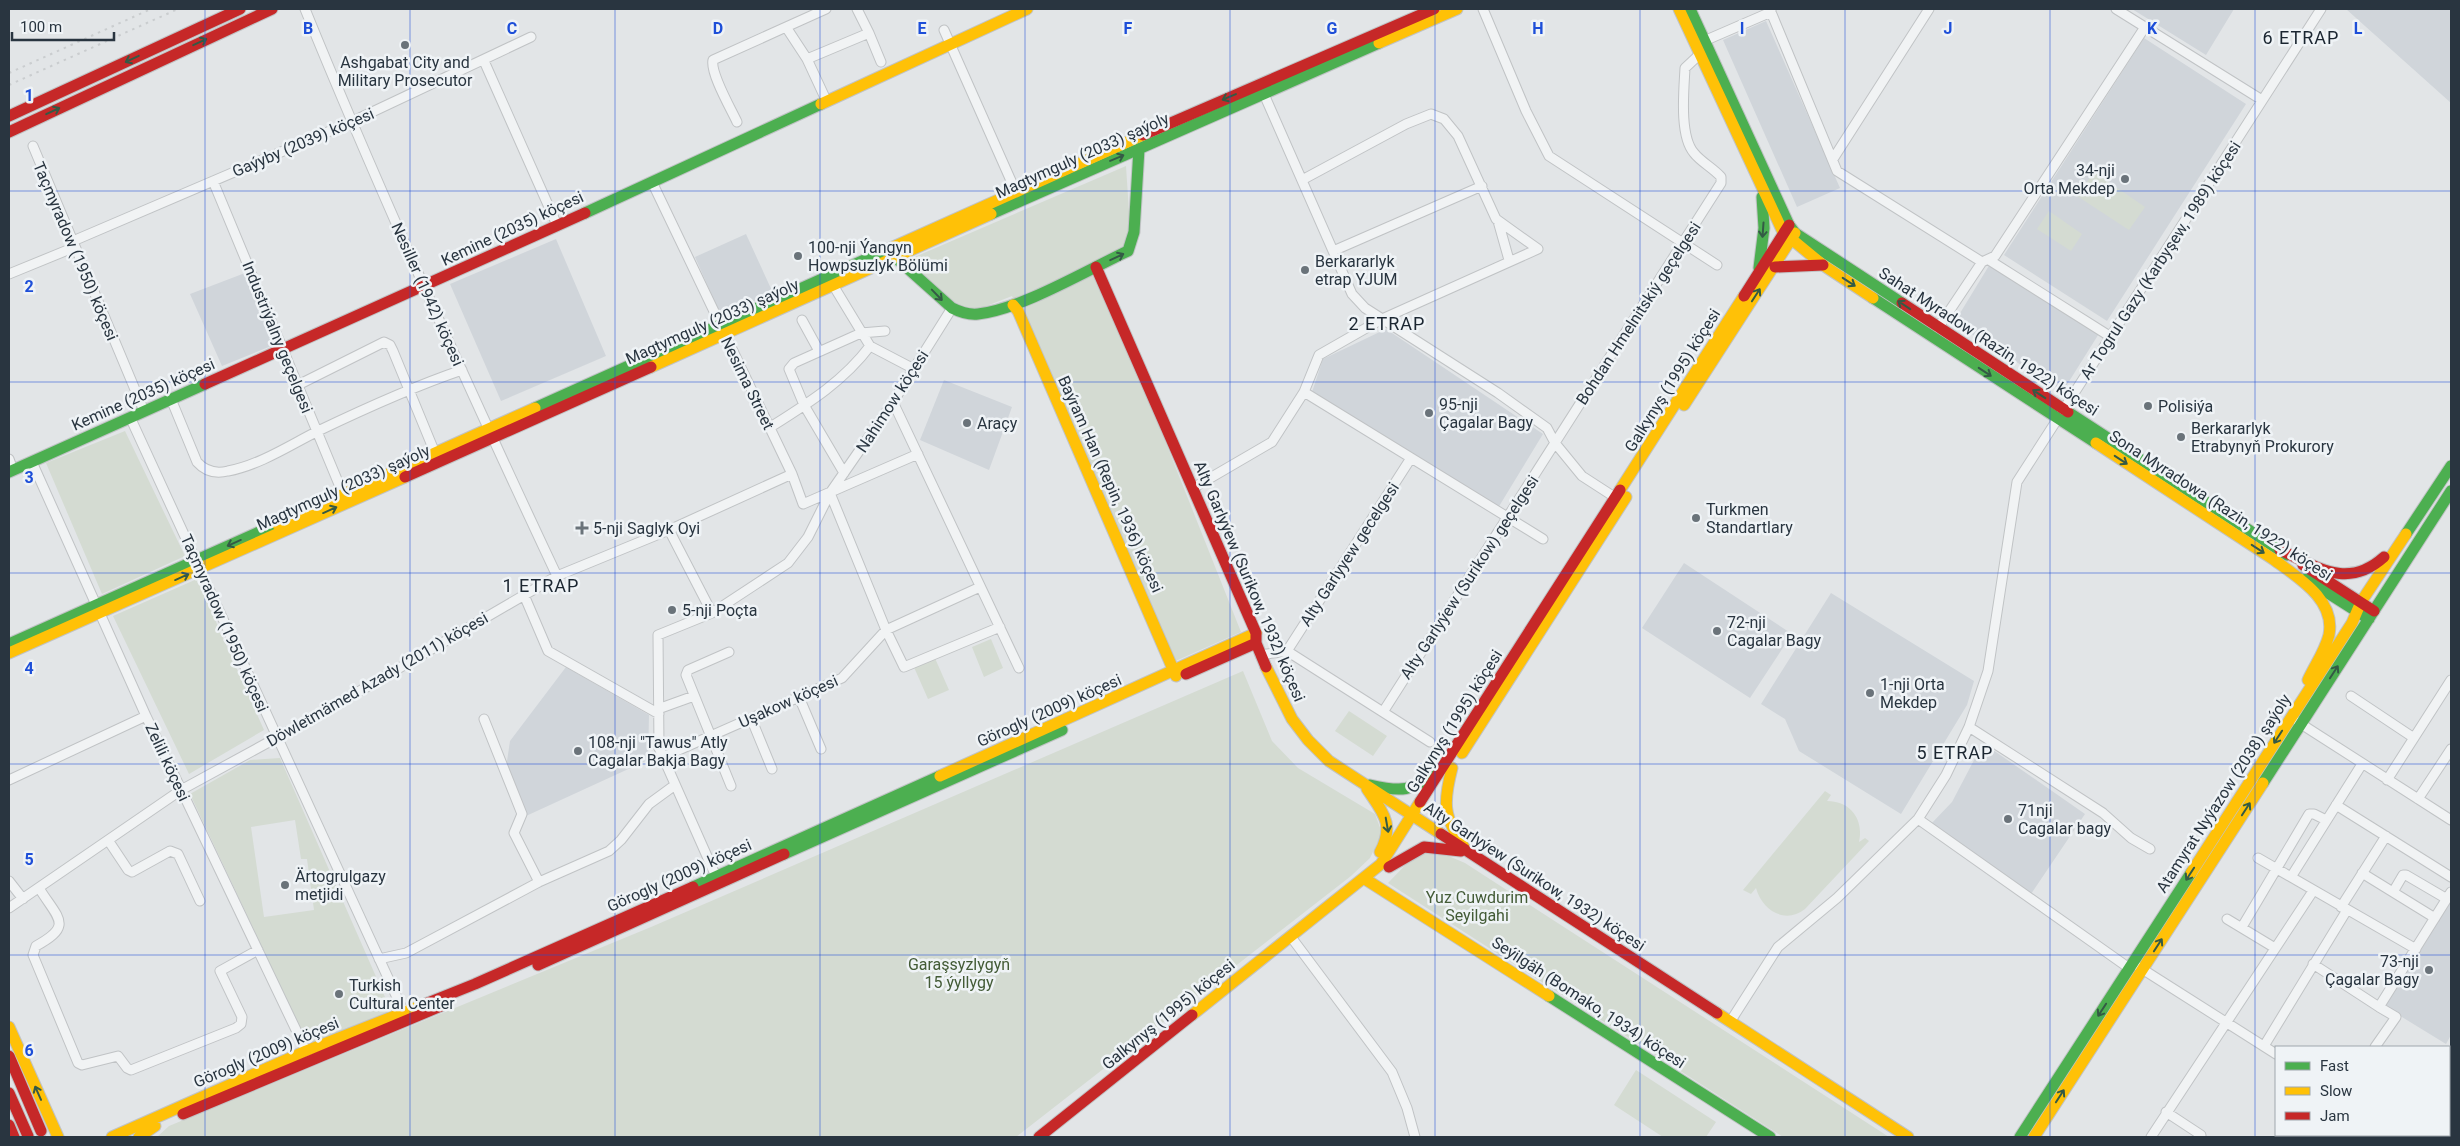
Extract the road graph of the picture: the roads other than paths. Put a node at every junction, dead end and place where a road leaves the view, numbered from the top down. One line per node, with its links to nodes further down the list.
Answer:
1 (240, 9): 30 (main road, one-way to 30)
2 (272, 9): 33 (main road, one-way to 2)
3 (305, 9): 31 (street, Nesiller (1942) köçesi)
4 (826, 9): 16 (street)
5 (857, 9): 19 (street)
6 (1027, 9): 22 (main road, Kemine (2035) köçesi)
7 (1434, 9): 42 (main road, Magtymguly (2033) şaýoly, one-way to 42)
8 (1457, 9): 27 (main road, Magtymguly (2033) şaýoly)
9 (1483, 9): 46 (street)
10 (1679, 9): 23 (main road)
11 (1690, 9): 21 (main road)
12 (1929, 9): 36 (street)
13 (2116, 9): 17 (street)
14 (2321, 9): 28 (street, Ar Togrul Gazy (Karbyşew, 1989) köçesi)
15 (1771, 10): 21 (street); 36 (street)
16 (786, 27): 24 (street); 32 (street)
17 (2145, 27): 28 (street); 51 (street)
18 (944, 30): 22 (street)
19 (869, 33): 24 (street); 26 (street)
20 (531, 38): 25 (street, Gaýyby (2039) köçesi)
21 (1704, 41): 45 (main road)
22 (951, 44): 29 (main road, Kemine (2035) köçesi); 42 (street)
23 (1700, 54): 40 (main road); 46 (street, Bohdan Hmelnitskiý geçelgesi)
24 (807, 59): 29 (street)
25 (484, 61): 31 (street, Gaýyby (2039) köçesi); 44 (street)
26 (882, 62)
27 (1263, 92): 35 (main road, Magtymguly (2033) şaýoly); 38 (street)
28 (2262, 100): 68 (street, Ar Togrul Gazy (Karbyşew, 1989) köçesi)
29 (826, 102): 39 (main road, Kemine (2035) köçesi)
30 (9, 116)
31 (351, 122): 37 (street, Gaýyby (2039) köçesi); 59 (street, Nesiller (1942) köçesi)
32 (737, 122)
33 (9, 132)
34 (33, 146): 47 (street, Taçmyradow (1950) köçesi)
35 (1139, 149): 49 (main road, Magtymguly (2033) şaýoly, one-way to 35); 54 (main road, one-way to 35)
36 (1833, 158): 51 (street)
37 (213, 180): 47 (street, Gaýyby (2039) köçesi); 70 (street, Industriýalny geçelgesi)
38 (1302, 180): 41 (street); 48 (street)
39 (652, 182): 44 (main road, Kemine (2035) köçesi); 65 (street, Nesima Street)
40 (1760, 185): 45 (main road); 57 (main road, one-way to 57)
41 (1482, 186): 43 (street); 48 (street)
42 (1016, 192): 49 (main road, Magtymguly (2033) şaýoly)
43 (1498, 221): 50 (street); 50 (street)
44 (557, 225): 59 (main road, Kemine (2035) köçesi)
45 (1789, 233): 53 (main road, Sona Myradowa (Razin, 1922) köçesi); 55 (main road, Galkynyş (1995) köçesi); 57 (main road, Galkynyş (1995) köçesi); 64 (main road, Sahat Myradow (Razin, 1922) köçesi, one-way to 45)
46 (1684, 243): 52 (street); 86 (street, Bohdan Hmelnitskiý geçelgesi)
47 (74, 244): 56 (street, Gaýyby (2039) köçesi); 80 (street, Taçmyradow (1950) köçesi)
48 (1333, 251): 62 (street)
49 (894, 253): 58 (main road, Magtymguly (2033) şaýoly); 61 (main road, one-way to 61); 65 (main road, Magtymguly (2033) şaýoly)
50 (1509, 260): 62 (street)
51 (1986, 261): 64 (street); 68 (street)
52 (1717, 265)
53 (1823, 265): 55 (main road); 81 (main road, Sona Myradowa (Razin, 1922) köçesi, one-way to 81)
54 (1096, 267): 60 (main road); 95 (main road, Alty Garlyýew (Surikow, 1932) köçesi)
55 (1774, 267): 142 (main road, Galkynyş (1995) köçesi, one-way to 55)
56 (9, 274)
57 (1758, 274): 99 (main road, Galkynyş (1995) köçesi)
58 (833, 285): 65 (main road, Magtymguly (2033) şaýoly); 67 (street)
59 (424, 286): 70 (main road, Kemine (2035) köçesi); 73 (street, Nesiller (1942) köçesi)
60 (1013, 305): 61 (main road); 122 (main road, Baýram Han (Repin, 1936) köçesi)
61 (952, 308): 72 (street, Nahimow köçesi)
62 (1382, 319): 76 (street); 86 (street)
63 (802, 320): 71 (street)
64 (1938, 328): 81 (main road, Sahat Myradow (Razin, 1922) köçesi, one-way to 64)
65 (722, 330): 83 (street, Nesima Street); 85 (main road, Magtymguly (2033) şaýoly)
66 (885, 331): 67 (street)
67 (861, 333): 69 (street); 71 (street)
68 (2111, 337): 81 (street, Ar Togrul Gazy (Karbyşew, 1989) köçesi)
69 (870, 346): 72 (street); 79 (street)
70 (284, 349): 74 (street, Industriýalny geçelgesi); 77 (main road, Kemine (2035) köçesi)
71 (819, 351): 79 (street)
72 (914, 369): 78 (street, Nahimow köçesi)
73 (462, 370): 75 (street); 85 (street, Nesiller (1942) köçesi)
74 (298, 385): 75 (street); 84 (street, Industriýalny geçelgesi)
75 (408, 389): 84 (street); 87 (street)
76 (1304, 392): 89 (street); 95 (street)
77 (171, 399): 80 (main road, Kemine (2035) köçesi); 84 (street)
78 (893, 402): 88 (street); 93 (street, Nahimow köçesi)
79 (804, 405): 83 (street); 93 (street)
80 (144, 412): 82 (main road, Kemine (2035) köçesi)
81 (2060, 414): 104 (main road, Sona Myradowa (Razin, 1922) köçesi); 133 (street, Ar Togrul Gazy (Karbyşew, 1989) köçesi)
82 (130, 417): 90 (main road, Kemine (2035) köçesi); 105 (street, Taçmyradow (1950) köçesi)
83 (769, 428): 94 (street, Nesima Street)
84 (317, 432): 98 (street, Industriýalny geçelgesi)
85 (490, 433): 87 (main road, Magtymguly (2033) şaýoly); 105 (main road, Magtymguly (2033) şaýoly, one-way to 85); 106 (street, Nesiller (1942) köçesi)
86 (1555, 442): 99 (street); 101 (street, Alty Garlyýew (Surikow) geçelgesi)
87 (435, 453): 98 (main road, Magtymguly (2033) şaýoly)
88 (918, 454): 96 (street); 107 (street)
89 (1411, 458): 101 (street); 117 (street, Alty Garlyyew gecelgesi)
90 (32, 462): 92 (main road, Kemine (2035) köçesi); 110 (street, Zelili köçesi)
91 (2451, 466): 97 (main road, Atamyrat Nyýazow (2038) şaýoly)
92 (10, 467)
93 (844, 473): 96 (street, Nahimow köçesi)
94 (792, 474): 96 (street, Nesima Street); 102 (street, Döwletmämed Azady (2011) köçesi)
95 (1193, 488): 115 (main road, Alty Garlyýew (Surikow, 1932) köçesi)
96 (830, 493): 111 (street, Nahimow köçesi); 114 (street)
97 (2433, 493): 100 (street); 104 (main road); 109 (main road, Atamyrat Nyýazow (2038) şaýoly)
98 (343, 494): 105 (main road, Magtymguly (2033) şaýoly, one-way to 105)
99 (1616, 498): 142 (main road, Galkynyş (1995) köçesi)
100 (2449, 499): 112 (main road, Atamyrat Nyýazow (2038) şaýoly)
101 (1507, 518): 103 (street); 128 (street, Alty Garlyýew (Surikow) geçelgesi)
102 (669, 530): 106 (street, Döwletmämed Azady (2011) köçesi); 111 (street)
103 (1543, 539)
104 (2276, 554): 109 (main road, Sona Myradowa (Razin, 1922) köçesi); 132 (main road)
105 (199, 564): 110 (main road, Magtymguly (2033) şaýoly); 135 (street, Taçmyradow (1950) köçesi)
106 (557, 576): 108 (street, Döwletmämed Azady (2011) köçesi)
107 (980, 587): 113 (street); 114 (street, Uşakow köçesi)
108 (524, 595): 127 (street); 135 (street, Döwletmämed Azady (2011) köçesi)
109 (2358, 606): 112 (main road, Sona Myradowa (Razin, 1922) köçesi); 132 (main road, Atamyrat Nyýazow (2038) şaýoly)
110 (97, 610): 116 (main road, Magtymguly (2033) şaýoly); 119 (main road, Magtymguly (2033) şaýoly); 129 (street, Zelili köçesi)
111 (712, 614): 127 (street, Nahimow köçesi)
112 (2372, 615): 132 (main road, Atamyrat Nyýazow (2038) şaýoly, one-way to 112)
113 (1000, 627): 114 (street); 121 (street)
114 (886, 630): 125 (street, Uşakow köçesi)
115 (1256, 638): 120 (main road, Alty Garlyýew (Surikow, 1932) köçesi); 122 (main road, Görogly (2009) köçesi)
116 (9, 644)
117 (1288, 651): 120 (street); 128 (street)
118 (730, 652): 124 (street)
119 (9, 653)
120 (1260, 655): 146 (main road, Alty Garlyýew (Surikow, 1932) köçesi)
121 (1019, 668)
122 (1175, 674): 167 (main road, Görogly (2009) köçesi)
123 (2451, 680): 136 (street)
124 (694, 696): 127 (street); 134 (street)
125 (799, 696): 130 (street, Uşakow köçesi); 138 (street)
126 (2351, 696): 136 (street)
127 (658, 712): 140 (street)
128 (1383, 712): 137 (street)
129 (146, 716): 144 (street); 149 (street, Zelili köçesi)
130 (751, 718): 134 (street, Uşakow köçesi); 143 (street)
131 (484, 719): 169 (street)
132 (2296, 721): 141 (street); 187 (main road, Atamyrat Nyýazow (2038) şaýoly)
133 (1969, 727): 153 (street, Ar Togrul Gazy (Karbyşew, 1989) köçesi); 158 (street)
134 (710, 736): 140 (street, Uşakow köçesi); 148 (street)
135 (276, 737): 149 (street, Döwletmämed Azady (2011) köçesi); 185 (street, Taçmyradow (1950) köçesi)
136 (2414, 738): 145 (street)
137 (1430, 742)
138 (822, 749)
139 (2451, 749): 150 (street)
140 (663, 757): 147 (street)
141 (2362, 764): 145 (street); 151 (street)
142 (1449, 766): 146 (main road); 152 (main road, Galkynyş (1995) köçesi); 159 (main road)
143 (772, 769)
144 (9, 780)
145 (2387, 780): 150 (street)
146 (1364, 784): 152 (main road, Alty Garlyýew (Surikow, 1932) köçesi); 168 (main road, one-way to 168)
147 (676, 785): 167 (street); 169 (street)
148 (731, 786)
149 (181, 790): 157 (street, Döwletmämed Azady (2011) köçesi); 184 (street, Zelili köçesi)
150 (2418, 799): 155 (street)
151 (2336, 805): 154 (street); 156 (street)
152 (1416, 818): 159 (main road, Alty Garlyýew (Surikow, 1932) köçesi); 161 (main road, Galkynyş (1995) köçesi); 168 (main road, Galkynyş (1995) köçesi)
153 (1918, 819): 187 (street); 190 (street, Ar Togrul Gazy (Karbyşew, 1989) köçesi)
154 (2326, 820): 162 (street); 164 (street)
155 (2451, 820)
156 (2386, 836): 163 (street); 165 (street)
157 (108, 840): 170 (street, Döwletmämed Azady (2011) köçesi); 175 (street)
158 (2150, 850)
159 (1468, 852): 161 (main road); 190 (main road, Alty Garlyýew (Surikow, 1932) köçesi)
160 (2258, 858): 162 (street)
161 (1389, 867): 168 (main road, Galkynyş (1995) köçesi)
162 (2276, 868): 164 (street); 180 (street)
163 (2362, 873): 172 (street); 177 (street)
164 (2291, 877): 171 (street)
165 (2451, 877)
166 (9, 880): 174 (street)
167 (718, 880): 189 (main road, Görogly (2009) köçesi)
168 (1365, 881): 181 (main road, Galkynyş (1995) köçesi); 209 (main road, Galkynyş (1995) köçesi); 212 (main road, Seýilgäh (Bomako, 1934) köçesi)
169 (539, 882): 185 (street)
170 (39, 888): 174 (street, Döwletmämed Azady (2011) köçesi); 184 (street)
171 (2313, 891): 177 (street); 182 (street)
172 (2393, 892): 173 (street); 179 (street)
173 (2449, 895): 179 (street)
174 (23, 898): 176 (street, Döwletmämed Azady (2011) köçesi)
175 (200, 901)
176 (9, 908)
177 (2344, 909): 183 (street); 186 (street)
178 (2227, 918): 180 (street)
179 (2435, 918): 183 (street)
180 (2242, 927): 182 (street)
181 (1294, 941): 210 (main road, Galkynyş (1995) köçesi); 211 (street)
182 (2275, 948): 191 (street)
183 (2416, 949): 188 (street)
184 (258, 950): 197 (street, Zelili köçesi)
185 (379, 959): 189 (street, Taçmyradow (1950) köçesi)
186 (2313, 964): 188 (street); 193 (street)
187 (2135, 967): 191 (street); 214 (main road, Atamyrat Nyýazow (2038) şaýoly, one-way to 214); 215 (main road, Atamyrat Nyýazow (2038) şaýoly, one-way to 187)
188 (2380, 1006): 194 (street)
189 (406, 1016): 197 (main road, Görogly (2009) köçesi)
190 (1730, 1022): 213 (main road, Alty Garlyýew (Surikow, 1932) köçesi)
191 (2226, 1022): 193 (street); 199 (street)
192 (9, 1027): 205 (main road, one-way to 192)
193 (2264, 1046): 195 (street)
194 (2377, 1046)
195 (2275, 1053)
196 (9, 1056): 202 (main road)
197 (308, 1056): 201 (main road, Görogly (2009) köçesi); 206 (main road, Görogly (2009) köçesi)
198 (9, 1093): 203 (main road)
199 (2166, 1112): 216 (street); 217 (street)
200 (9, 1125): 204 (main road)
201 (155, 1126): 207 (main road, Görogly (2009) köçesi); 208 (main road)
202 (41, 1131)
203 (28, 1136)
204 (14, 1137)
205 (58, 1137)
206 (112, 1137)
207 (132, 1137)
208 (139, 1137)
209 (1039, 1137)
210 (1046, 1137)
211 (1415, 1137)
212 (1770, 1137)
213 (1908, 1137)
214 (2020, 1137)
215 (2034, 1137)
216 (2151, 1137)
217 (2200, 1137)

